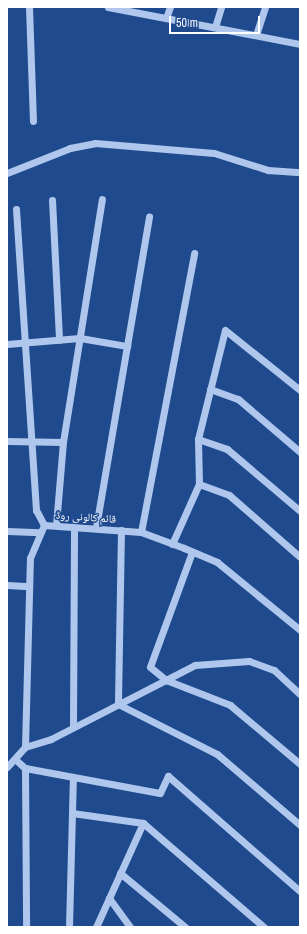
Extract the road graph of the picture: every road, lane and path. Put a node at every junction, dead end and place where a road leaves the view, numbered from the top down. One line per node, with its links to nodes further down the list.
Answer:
1 (29, 7): 11 (street)
2 (108, 7): 6 (street)
3 (170, 7): 7 (street)
4 (221, 7): 8 (street)
5 (265, 7): 9 (street)
6 (122, 8): 7 (street)
7 (166, 18): 8 (street)
8 (215, 27): 9 (street)
9 (256, 35): 10 (street)
10 (300, 42)
11 (33, 121)
12 (300, 172): 13 (street)
13 (7, 173)
14 (102, 198): 19 (street)
15 (52, 200): 20 (street)
16 (16, 209): 21 (street)
17 (150, 216): 23 (street)
18 (194, 254): 40 (street)
19 (80, 338): 20 (street); 23 (street); 29 (street)
20 (59, 340): 21 (street)
21 (26, 343): 22 (street); 28 (street)
22 (7, 344)
23 (127, 346): 36 (street)
24 (210, 389): 25 (street); 26 (street); 30 (street)
25 (300, 390)
26 (198, 439): 31 (street); 32 (street)
27 (7, 441): 28 (street)
28 (31, 441): 29 (street); 33 (street)
29 (63, 442): 34 (street)
30 (300, 452)
31 (199, 484): 41 (street); 43 (street)
32 (300, 511)
33 (44, 525): 34 (street, قائم کالونی روڈ); 39 (street, قائم کالونی روڈ)
34 (56, 525): 35 (street, قائم کالونی روڈ)
35 (74, 526): 36 (street, قائم کالونی روڈ); 50 (street)
36 (96, 527): 37 (street, قائم کالونی روڈ)
37 (121, 530): 40 (street, قائم کالونی روڈ); 49 (street)
38 (7, 531): 39 (street)
39 (40, 532): 45 (street, قائم کالونی روڈ)
40 (141, 532): 41 (street, قائم کالونی روڈ)
41 (172, 544): 42 (street, قائم کالونی روڈ)
42 (192, 552): 46 (street, قائم کالونی روڈ); 47 (street)
43 (300, 557)
44 (7, 585): 45 (street)
45 (29, 586): 51 (street, قائم کالونی روڈ)
46 (300, 630)
47 (166, 680): 48 (street); 49 (street); 53 (street)
48 (300, 694)
49 (118, 704): 50 (street); 59 (street)
50 (73, 727): 51 (street)
51 (25, 747): 52 (street)
52 (16, 760): 54 (street); 55 (street)
53 (300, 764)
54 (7, 767)
55 (25, 768): 56 (street); 63 (street)
56 (73, 777): 57 (street); 61 (street)
57 (72, 813): 58 (street); 64 (street)
58 (144, 824): 60 (street); 68 (street)
59 (300, 825)
60 (120, 873): 62 (street); 67 (street)
61 (300, 891)
62 (109, 898): 65 (street); 66 (street)
63 (26, 927)
64 (69, 927)
65 (96, 927)
66 (130, 927)
67 (185, 927)
68 (264, 927)

